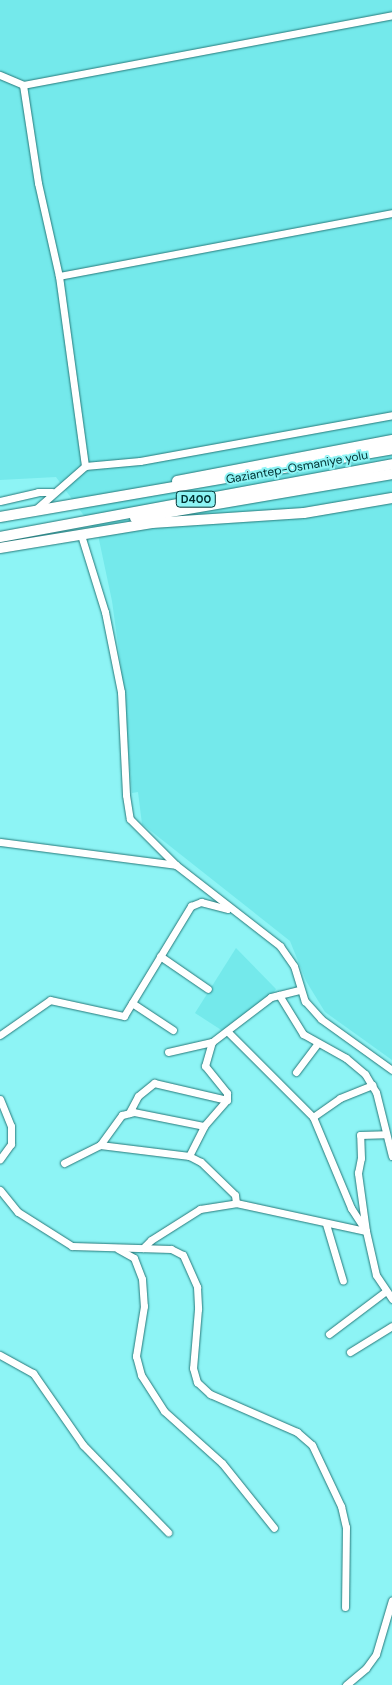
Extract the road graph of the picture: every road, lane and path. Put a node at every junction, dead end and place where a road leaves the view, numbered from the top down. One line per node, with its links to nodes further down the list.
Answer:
1 (392, 15): 3 (street)
2 (0, 75): 3 (street)
3 (23, 85): 5 (street)
4 (392, 213): 5 (street)
5 (59, 276): 10 (street)
6 (392, 415): 10 (street)
7 (392, 440): 14 (highway, D400)
8 (392, 449): 14 (highway, Gaziantep-Osmaniye yolu / D400)
9 (392, 464): 18 (highway, Gaziantep-Osmaniye yolu / D400)
10 (85, 466): 12 (street)
11 (392, 474): 18 (highway, D400)
12 (52, 492): 15 (street); 16 (street)
13 (392, 498): 19 (highway)
14 (92, 500): 16 (highway, Gaziantep-Osmaniye yolu / D400)
15 (0, 501)
16 (35, 510): 17 (highway, Gaziantep-Osmaniye yolu / D400)
17 (0, 517)
18 (101, 518): 20 (highway, Gaziantep-Osmaniye yolu / D400)
19 (81, 535): 21 (highway); 23 (street)
20 (0, 537)
21 (0, 548)
22 (0, 842): 23 (street)
23 (176, 865): 24 (street)
24 (239, 914): 25 (street); 27 (street)
25 (160, 956): 26 (street); 29 (street)
26 (208, 989)
27 (300, 990): 28 (street); 36 (street)
28 (279, 996): 31 (street); 34 (street)
29 (132, 1003): 30 (street); 32 (street)
30 (173, 1030)
31 (229, 1032): 33 (street); 42 (street)
32 (0, 1035)
33 (212, 1042): 35 (street); 40 (street)
34 (318, 1043): 37 (street); 38 (street)
35 (168, 1052)
36 (392, 1070)
37 (296, 1072)
38 (372, 1085): 42 (street); 44 (street)
39 (0, 1099): 48 (street)
40 (227, 1100): 41 (street); 43 (street)
41 (129, 1113): 43 (street); 45 (street)
42 (313, 1117): 53 (street)
43 (204, 1126): 46 (street)
44 (385, 1134): 47 (street); 53 (street)
45 (100, 1145): 46 (street); 49 (street)
46 (189, 1156): 51 (street)
47 (392, 1156)
48 (0, 1158)
49 (64, 1163)
50 (0, 1190): 54 (street)
51 (236, 1203): 52 (street); 55 (street)
52 (326, 1224): 53 (street); 56 (street)
53 (366, 1232): 57 (street)
54 (116, 1248): 55 (street); 63 (street)
55 (143, 1248): 66 (street)
56 (343, 1280)
57 (386, 1291): 58 (street); 60 (street)
58 (392, 1299)
59 (392, 1326): 61 (street)
60 (329, 1334)
61 (350, 1352)
62 (0, 1355): 64 (street)
63 (274, 1528)
64 (168, 1532)
65 (392, 1600): 67 (street)
66 (345, 1607)
67 (346, 1685)

